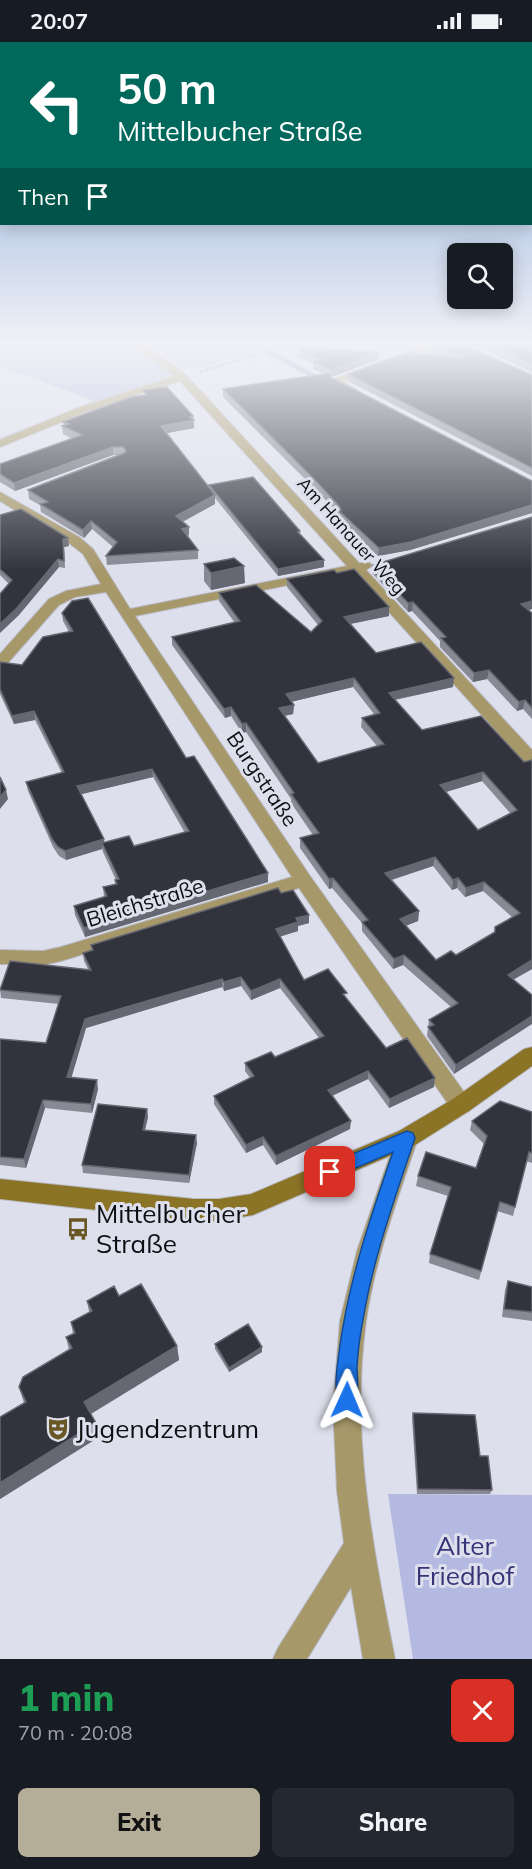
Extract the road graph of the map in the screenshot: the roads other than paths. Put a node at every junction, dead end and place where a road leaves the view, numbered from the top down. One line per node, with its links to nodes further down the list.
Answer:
1 (59, 419): 3 (street)
2 (221, 419): 6 (street, Am Hanauer Weg)
3 (0, 444)
4 (9, 498): 7 (street, Burgstraße)
5 (380, 563): 6 (street)
6 (356, 568): 8 (street); 10 (street, Am Hanauer Weg)
7 (110, 587): 8 (street, Burgstraße); 9 (street)
8 (126, 614): 11 (street, Burgstraße)
9 (0, 663)
10 (532, 760)
11 (303, 880): 12 (street, Bleichstraße); 14 (street, Burgstraße)
12 (0, 957)
13 (532, 1055): 14 (main road)
14 (461, 1105): 15 (main road)
15 (407, 1138): 16 (main road); 17 (street)
16 (0, 1189)
17 (358, 1547): 18 (street); 19 (street)
18 (289, 1659)
19 (379, 1659)

